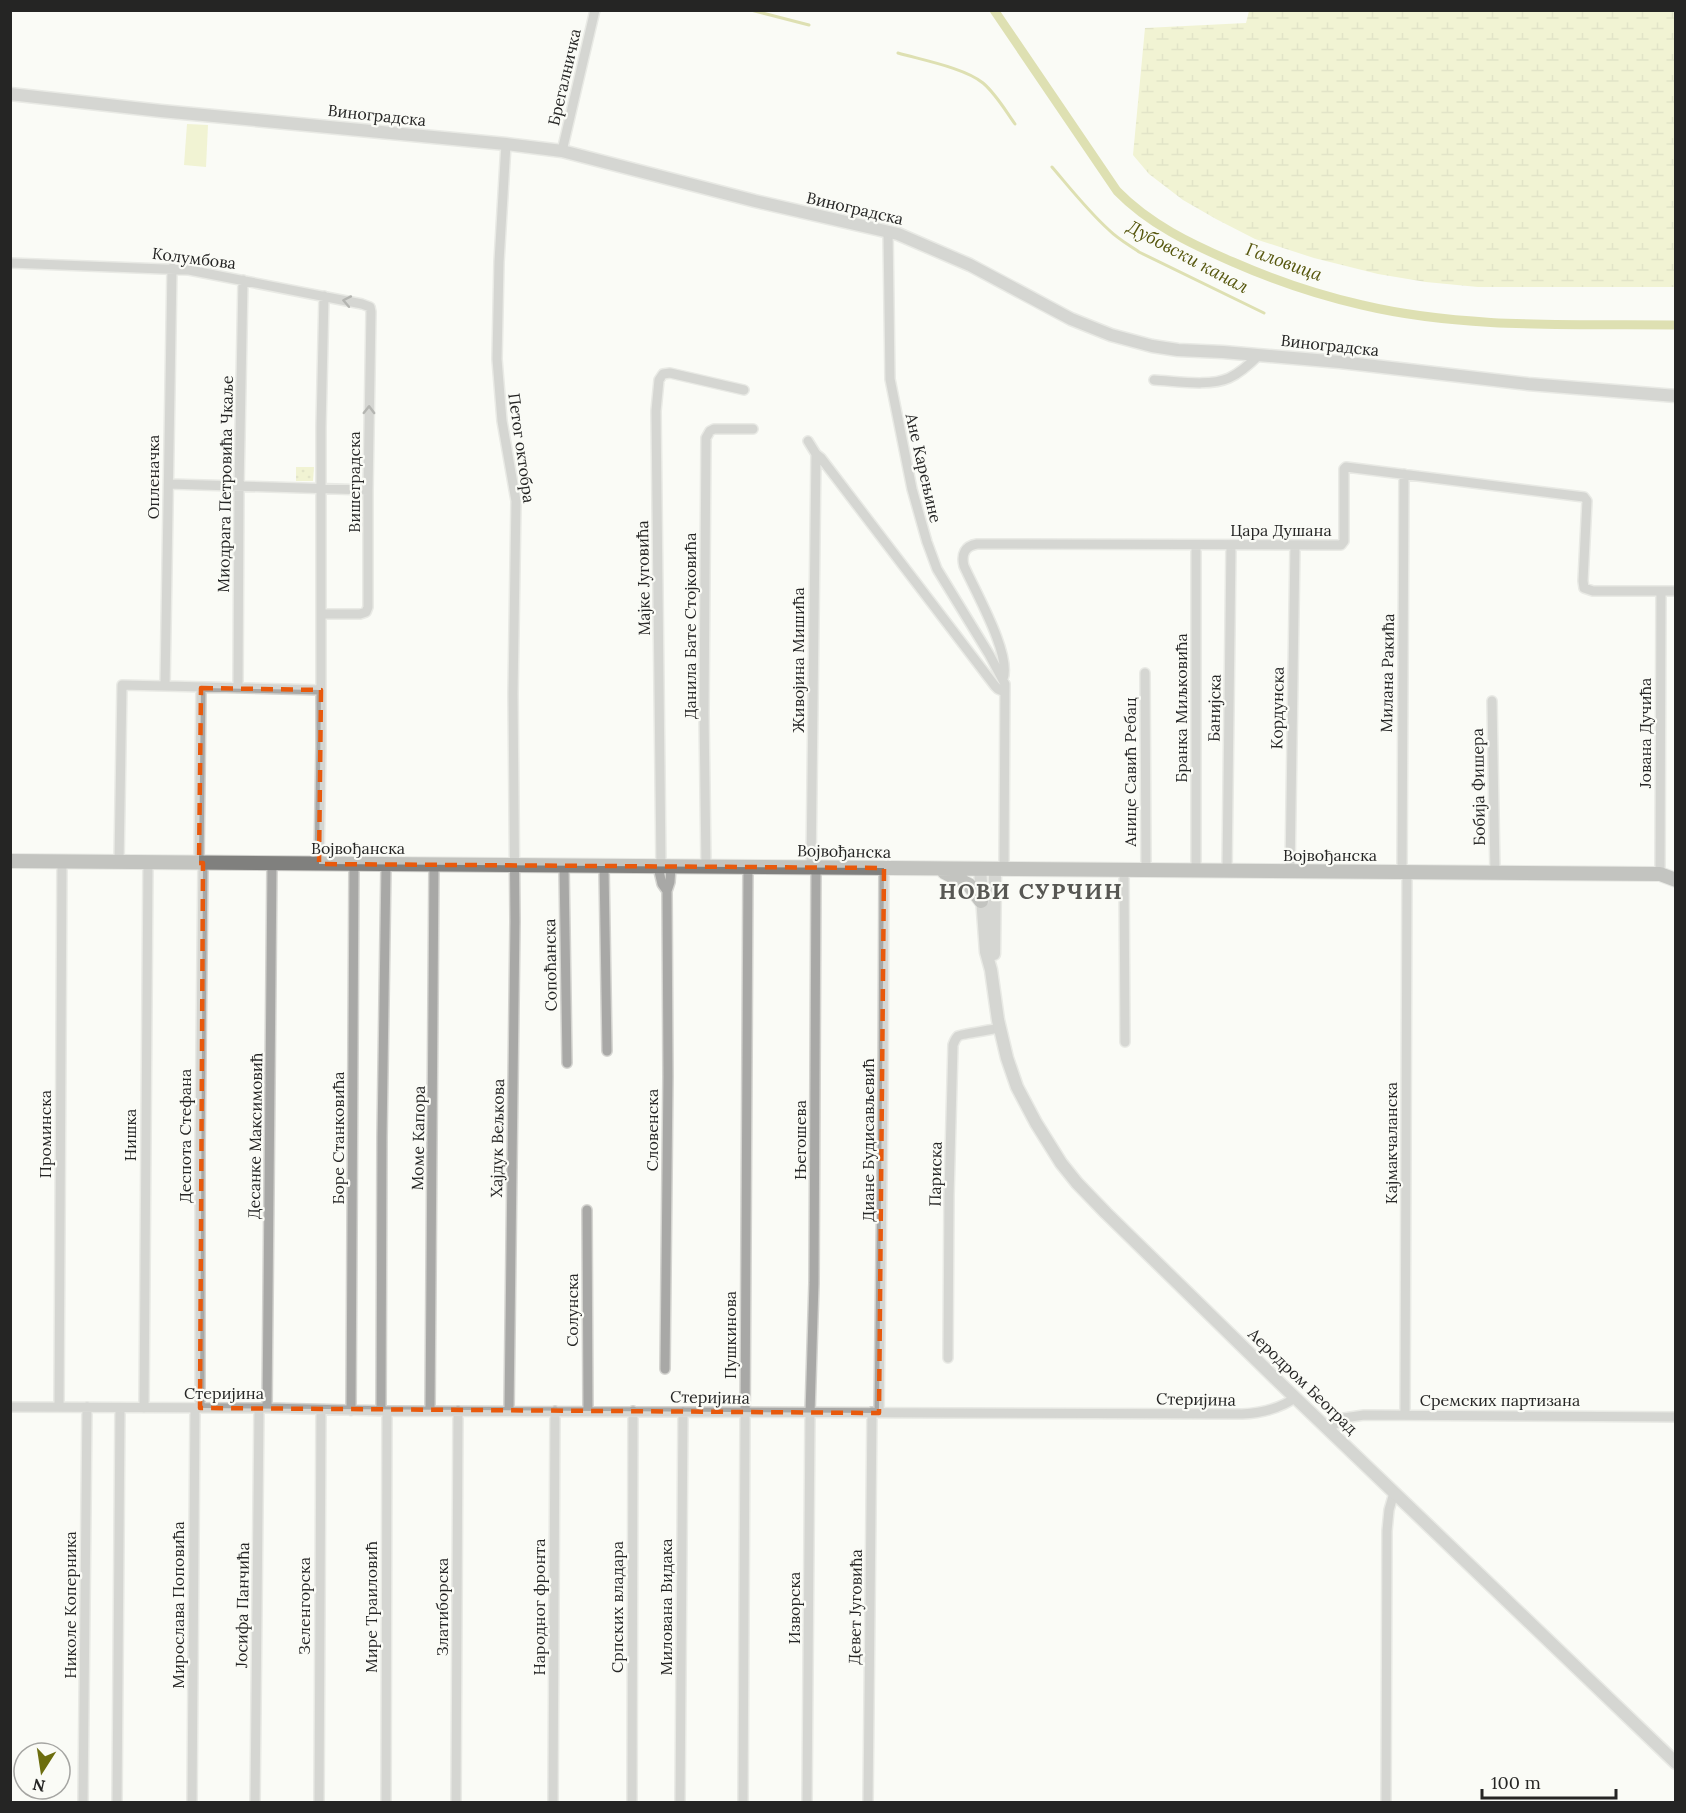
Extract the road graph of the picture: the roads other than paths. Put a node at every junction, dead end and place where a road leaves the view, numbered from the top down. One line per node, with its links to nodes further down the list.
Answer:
1 (595, 10): 4 (street, Брегалничка)
2 (10, 94): 3 (street, Виноградска)
3 (506, 144): 4 (street, Виноградска); 47 (street, Петог октобра)
4 (562, 151): 5 (street, Виноградска)
5 (888, 231): 11 (street, Виноградска); 30 (street, Ане Карењине)
6 (10, 263): 7 (street, Колумбова)
7 (172, 268): 8 (street, Колумбова); 19 (street, Опленачка)
8 (243, 280): 9 (street, Колумбова); 20 (street, Миодрага Петровића Чкаље)
9 (324, 296): 10 (street, Колумбова, one-way to 9); 21 (street, Вишеградска)
10 (370, 308): 22 (street, Вишеградска, one-way to 10)
11 (1259, 355): 12 (street); 14 (street, Виноградска)
12 (1154, 380)
13 (744, 390): 51 (street, Мајке Југовића)
14 (1676, 396)
15 (753, 429): 49 (street, Данила Бате Стојковића)
16 (808, 441): 17 (street)
17 (816, 454): 35 (street); 53 (street, Живојина Мишића)
18 (1404, 474): 25 (street, Цара Душана); 26 (street, Цара Душана); 63 (street, Милана Ракића)
19 (169, 484): 20 (street); 31 (street, Опленачка)
20 (239, 487): 21 (street); 33 (street, Миодрага Петровића Чкаље)
21 (320, 489): 22 (street); 28 (street, Вишеградска)
22 (368, 490): 28 (street, Вишеградска)
23 (1196, 545): 24 (street, Цара Душана); 30 (street, Цара Душана); 60 (street, Бранка Миљковића)
24 (1231, 545): 25 (street, Цара Душана); 61 (street, Банијска)
25 (1295, 546): 62 (street, Кордунска)
26 (1661, 591): 27 (street, Цара Душана); 65 (street, Јована Дучића)
27 (1676, 591)
28 (321, 614): 34 (street, Вишеградска)
29 (1144, 673): 59 (street, Анице Савић Ребац)
30 (1003, 679): 35 (street, Ане Карењине)
31 (165, 686): 32 (street); 39 (street)
32 (201, 688): 33 (street); 41 (street)
33 (238, 688): 34 (street)
34 (321, 690): 43 (street, Вишеградска)
35 (1005, 692): 57 (street, Ане Карењине)
36 (1492, 701): 64 (street, Бобија Фишера)
37 (10, 861): 38 (main road, Војвођанска)
38 (62, 861): 39 (main road, Војвођанска); 78 (street, Проминска)
39 (119, 862): 40 (main road, Војвођанска)
40 (148, 863): 41 (main road, Војвођанска); 81 (street, Нишка)
41 (201, 863): 42 (main road, Војвођанска); 82 (street, Деспота Стефана)
42 (272, 864): 43 (main road, Војвођанска); 83 (street, Десанке Максимовић)
43 (319, 864): 44 (main road, Војвођанска)
44 (354, 865): 45 (main road, Војвођанска); 85 (street, Боре Станковића)
45 (386, 865): 46 (main road, Војвођанска); 86 (street, Мире Траиловић)
46 (434, 865): 47 (main road, Војвођанска); 87 (street, Моме Капора)
47 (514, 866): 48 (main road, Војвођанска); 89 (street, Хајдук Вељкова)
48 (564, 866): 50 (main road, Војвођанска); 72 (street, Сопоћанска)
49 (706, 866): 51 (main road, Војвођанска); 52 (main road, Војвођанска)
50 (604, 867): 51 (main road, Војвођанска); 71 (street)
51 (664, 867): 75 (street, Словенска)
52 (748, 867): 53 (main road, Војвођанска); 94 (street, Пушкинова)
53 (814, 868): 54 (main road, Војвођанска); 96 (street, Његошева)
54 (884, 868): 55 (main road, Војвођанска); 95 (street, Диане Будисављевић)
55 (937, 869): 56 (main road, Војвођанска); 67 (main road)
56 (980, 869): 57 (main road, Војвођанска); 67 (street, Аеродром Београд)
57 (999, 869): 58 (main road, Војвођанска); 68 (street, Аеродром Београд)
58 (1124, 870): 59 (main road, Војвођанска); 70 (street)
59 (1146, 870): 60 (main road, Војвођанска)
60 (1196, 871): 61 (main road, Војвођанска)
61 (1227, 871): 62 (main road, Војвођанска)
62 (1290, 871): 63 (main road, Војвођанска)
63 (1404, 872): 64 (main road, Војвођанска); 97 (street, Кајмакчаланска)
64 (1495, 872): 65 (main road, Војвођанска)
65 (1660, 874): 66 (main road, Војвођанска)
66 (1676, 880)
67 (981, 901): 68 (street, Аеродром Београд)
68 (991, 970): 69 (street, Аеродром Београд)
69 (999, 1028): 74 (street, Париска); 76 (street, Аеродром Београд)
70 (1125, 1042)
71 (607, 1051)
72 (567, 1063)
73 (586, 1210): 91 (street, Солунска)
74 (948, 1358)
75 (665, 1369)
76 (1296, 1397): 95 (street, Стеријина); 99 (street, Аеродром Београд)
77 (10, 1407): 78 (street, Стеријина)
78 (60, 1407): 79 (street, Стеријина)
79 (87, 1407): 80 (street, Стеријина); 102 (street, Николе Коперника)
80 (120, 1408): 81 (street, Стеријина); 103 (street)
81 (144, 1408): 82 (street, Стеријина)
82 (197, 1408): 83 (street, Стеријина); 104 (street, Мирослава Поповића)
83 (263, 1408): 84 (street, Стеријина); 105 (street, Јосифа Панчића)
84 (321, 1410): 85 (street, Стеријина); 106 (street, Зеленгорска)
85 (351, 1411): 86 (street, Стеријина)
86 (384, 1411): 87 (street, Стеријина); 107 (street, Мире Траиловић)
87 (430, 1411): 88 (street, Стеријина)
88 (458, 1411): 89 (street, Стеријина); 108 (street, Златиборска)
89 (509, 1411): 90 (street, Стеријина)
90 (555, 1411): 91 (street, Стеријина); 109 (street, Народног фронта)
91 (588, 1411): 92 (street, Стеријина)
92 (633, 1411): 93 (street, Стеријина); 110 (street, Српских владара)
93 (682, 1412): 94 (street, Стеријина); 111 (street, Милована Видака)
94 (745, 1412): 96 (street, Стеријина); 112 (street, Пушкинова)
95 (876, 1412): 96 (street, Стеријина); 114 (street, Девет Југовића)
96 (810, 1413): 113 (street, Изворска)
97 (1405, 1415): 98 (street, Сремских партизана); 99 (street, Сремских партизана)
98 (1676, 1417)
99 (1328, 1429): 100 (street, Аеродром Београд)
100 (1394, 1492): 101 (street, Аеродром Београд); 115 (street)
101 (1676, 1763)
102 (83, 1803)
103 (117, 1803)
104 (192, 1803)
105 (255, 1803)
106 (319, 1803)
107 (386, 1803)
108 (456, 1803)
109 (553, 1803)
110 (632, 1803)
111 (680, 1803)
112 (743, 1803)
113 (807, 1803)
114 (868, 1803)
115 (1386, 1803)

